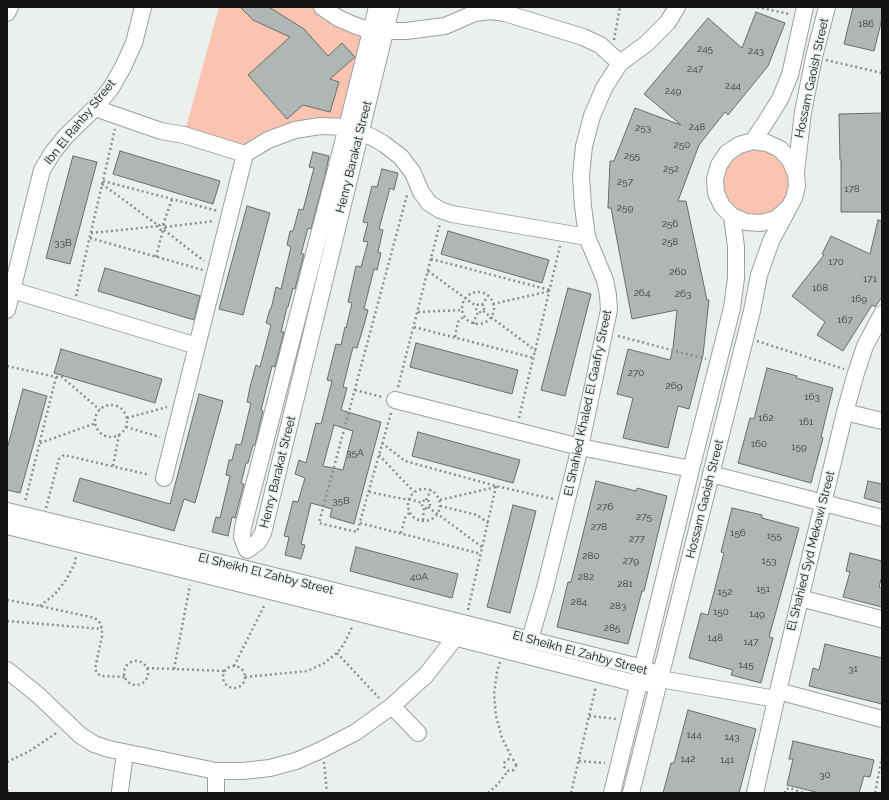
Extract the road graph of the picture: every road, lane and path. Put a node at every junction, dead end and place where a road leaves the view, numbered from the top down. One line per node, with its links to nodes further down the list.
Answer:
1 (10, 7): 11 (street)
2 (143, 7): 16 (street, Ibn El Rahby Street)
3 (322, 7): 12 (street)
4 (377, 7): 12 (street, Henry Barakat Street)
5 (391, 7): 12 (street, Henry Barakat Street)
6 (620, 7): 13 (path)
7 (677, 7): 13 (street, El Shahied Khaled El Gaafry Street)
8 (757, 7): 10 (path)
9 (828, 7): 14 (street, Hossam Gaoish Street)
10 (804, 12): 19 (street, Hossam Gaoish Street)
11 (7, 13)
12 (378, 31): 13 (street); 18 (street, Henry Barakat Street)
13 (615, 58): 33 (street, El Shahied Khaled El Gaafry Street)
14 (814, 58): 15 (path); 22 (street, Hossam Gaoish Street)
15 (882, 73)
16 (95, 108): 17 (street); 39 (street, Ibn El Rahby Street)
17 (118, 116): 20 (street); 23 (path)
18 (353, 129): 18 (street, Henry Barakat Street); 20 (street); 21 (street)
19 (753, 141): 22 (street); 27 (street)
20 (244, 154): 28 (street)
21 (413, 174): 26 (street); 67 (path)
22 (796, 174): 25 (street)
23 (102, 182): 24 (path); 29 (path); 31 (path)
24 (172, 199): 28 (path); 30 (path)
25 (787, 209): 27 (street); 59 (street, Hossam Gaoish Street)
26 (443, 211): 32 (street); 36 (path)
27 (732, 216): 63 (street, Hossam Gaoish Street)
28 (229, 217): 30 (path); 37 (street)
29 (159, 226): 30 (path); 30 (path); 31 (path)
30 (164, 228): 35 (path); 37 (path)
31 (91, 233): 34 (path)
32 (563, 233): 33 (street); 40 (path)
33 (587, 237): 57 (street, El Shahied Khaled El Gaafry Street)
34 (90, 238): 35 (path); 46 (path)
35 (156, 257): 37 (path)
36 (431, 259): 38 (path); 40 (path)
37 (216, 271): 60 (street)
38 (428, 271): 42 (path); 50 (path)
39 (12, 290): 46 (street); 47 (street, Ibn El Rahby Street)
40 (550, 290): 43 (path); 61 (path)
41 (488, 296): 42 (path); 43 (path); 44 (path)
42 (465, 298): 45 (path); 48 (path)
43 (493, 304): 54 (path)
44 (482, 305): 45 (path); 49 (path)
45 (476, 306): 51 (path)
46 (74, 308): 60 (street)
47 (7, 310)
48 (462, 310): 50 (path); 53 (path)
49 (483, 311): 51 (path); 54 (path)
50 (418, 312): 56 (path)
51 (479, 312): 55 (path)
52 (882, 314): 65 (street, El Shahied Syd Mekawi Street)
53 (464, 316): 55 (path); 58 (path)
54 (491, 317): 55 (path); 61 (path)
55 (474, 324)
56 (414, 327): 58 (path); 68 (path)
57 (605, 333): 63 (path); 81 (street, El Shahied Khaled El Gaafry Street)
58 (455, 337): 62 (path)
59 (745, 337): 65 (path); 85 (street, Hossam Gaoish Street)
60 (197, 346): 69 (street)
61 (536, 350): 62 (path)
62 (534, 358): 76 (path)
63 (718, 362): 84 (street, Hossam Gaoish Street)
64 (7, 366): 66 (path)
65 (856, 373): 71 (street, El Shahied Syd Mekawi Street)
66 (56, 377): 70 (path); 79 (path)
67 (354, 390): 68 (path); 107 (path)
68 (395, 400): 76 (street); 80 (path)
69 (183, 402): 72 (path); 78 (street)
70 (100, 410): 72 (path); 74 (path)
71 (845, 412): 73 (street); 96 (street, El Shahied Syd Mekawi Street)
72 (127, 418): 75 (path)
73 (882, 421)
74 (96, 423): 77 (path); 79 (path)
75 (126, 427): 77 (path); 78 (path)
76 (516, 431): 81 (street)
77 (119, 434): 83 (path)
78 (174, 441): 86 (street)
79 (40, 443): 100 (path)
80 (382, 443): 82 (path); 87 (path)
81 (580, 447): 84 (street); 94 (street, El Shahied Khaled El Gaafry Street)
82 (379, 455): 89 (path); 90 (path)
83 (113, 466): 86 (path); 104 (path)
84 (691, 469): 129 (street, Hossam Gaoish Street)
85 (711, 474): 96 (street); 136 (street, Hossam Gaoish Street)
86 (164, 478)
87 (496, 487): 93 (path); 94 (path); 106 (path)
88 (431, 490): 90 (path); 92 (path); 93 (path)
89 (369, 492): 91 (path); 107 (path)
90 (414, 492): 91 (path)
91 (409, 500): 95 (path); 101 (path)
92 (426, 500): 95 (path); 99 (path)
93 (440, 500): 97 (path)
94 (566, 502): 124 (street, El Shahied Khaled El Gaafry Street)
95 (422, 503): 98 (path)
96 (823, 503): 103 (street); 115 (street, El Shahied Syd Mekawi Street)
97 (440, 506): 102 (path); 106 (path)
98 (424, 507): 99 (path); 105 (path)
99 (428, 507): 102 (path)
100 (14, 512): 104 (street, El Sheikh El Zahby Street)
101 (410, 512): 105 (path); 109 (path)
102 (438, 514): 105 (path); 111 (path)
103 (882, 518)
104 (43, 520): 121 (street, El Sheikh El Zahby Street)
105 (423, 520)
106 (488, 522): 111 (path)
107 (360, 523): 109 (path)
108 (7, 526): 110 (street, El Sheikh El Zahby Street)
109 (401, 533): 112 (path)
110 (79, 544): 113 (street, El Sheikh El Zahby Street); 117 (path)
111 (482, 547): 112 (path)
112 (481, 554): 121 (path)
113 (192, 572): 114 (street, El Sheikh El Zahby Street); 130 (path)
114 (271, 591): 118 (street, El Sheikh El Zahby Street); 127 (path)
115 (800, 598): 119 (street); 138 (street, El Shahied Syd Mekawi Street)
116 (7, 600): 117 (path)
117 (40, 606): 122 (path)
118 (359, 613): 123 (street, El Sheikh El Zahby Street); 126 (path)
119 (881, 619)
120 (7, 621): 122 (path)
121 (465, 623): 124 (street, El Sheikh El Zahby Street)
122 (102, 629): 134 (path)
123 (455, 638): 125 (street, El Sheikh El Zahby Street); 139 (street)
124 (530, 640): 129 (street, El Sheikh El Zahby Street)
125 (503, 650): 133 (street, El Sheikh El Zahby Street); 148 (path)
126 (337, 653): 135 (path); 139 (path)
127 (234, 666): 132 (path); 135 (path)
128 (147, 668): 130 (path); 134 (path); 134 (path)
129 (642, 668): 136 (street, El Sheikh El Zahby Street); 137 (street, Hossam Gaoish Street)
130 (174, 669): 132 (path)
131 (7, 670): 143 (street)
132 (225, 671): 135 (path)
133 (598, 674): 137 (street, El Sheikh El Zahby Street); 140 (path)
134 (125, 677)
135 (245, 677)
136 (660, 679): 137 (street, El Sheikh El Zahby Street); 138 (street); 162 (street, Hossam Gaoish Street)
137 (638, 684): 142 (street, Hossam Gaoish Street)
138 (777, 695): 141 (street); 163 (street, El Shahied Syd Mekawi Street)
139 (390, 708): 144 (street); 145 (street)
140 (589, 716): 142 (path); 149 (path)
141 (882, 719)
142 (630, 721): 151 (street, Hossam Gaoish Street)
143 (68, 725): 146 (street); 150 (path)
144 (418, 734)
145 (321, 750): 152 (street); 158 (path)
146 (125, 753): 152 (street); 155 (street)
147 (882, 757): 166 (path)
148 (512, 758): 153 (path); 153 (path)
149 (579, 761): 151 (path); 160 (path)
150 (7, 762)
151 (619, 764): 161 (street, Hossam Gaoish Street)
152 (216, 771): 157 (street)
153 (508, 771): 159 (path)
154 (7, 790): 156 (path)
155 (120, 790)
156 (11, 793)
157 (216, 793)
158 (327, 793)
159 (488, 793)
160 (571, 793)
161 (612, 793)
162 (631, 793)
163 (755, 793)
164 (785, 793): 165 (path)
165 (804, 793)
166 (875, 793)

